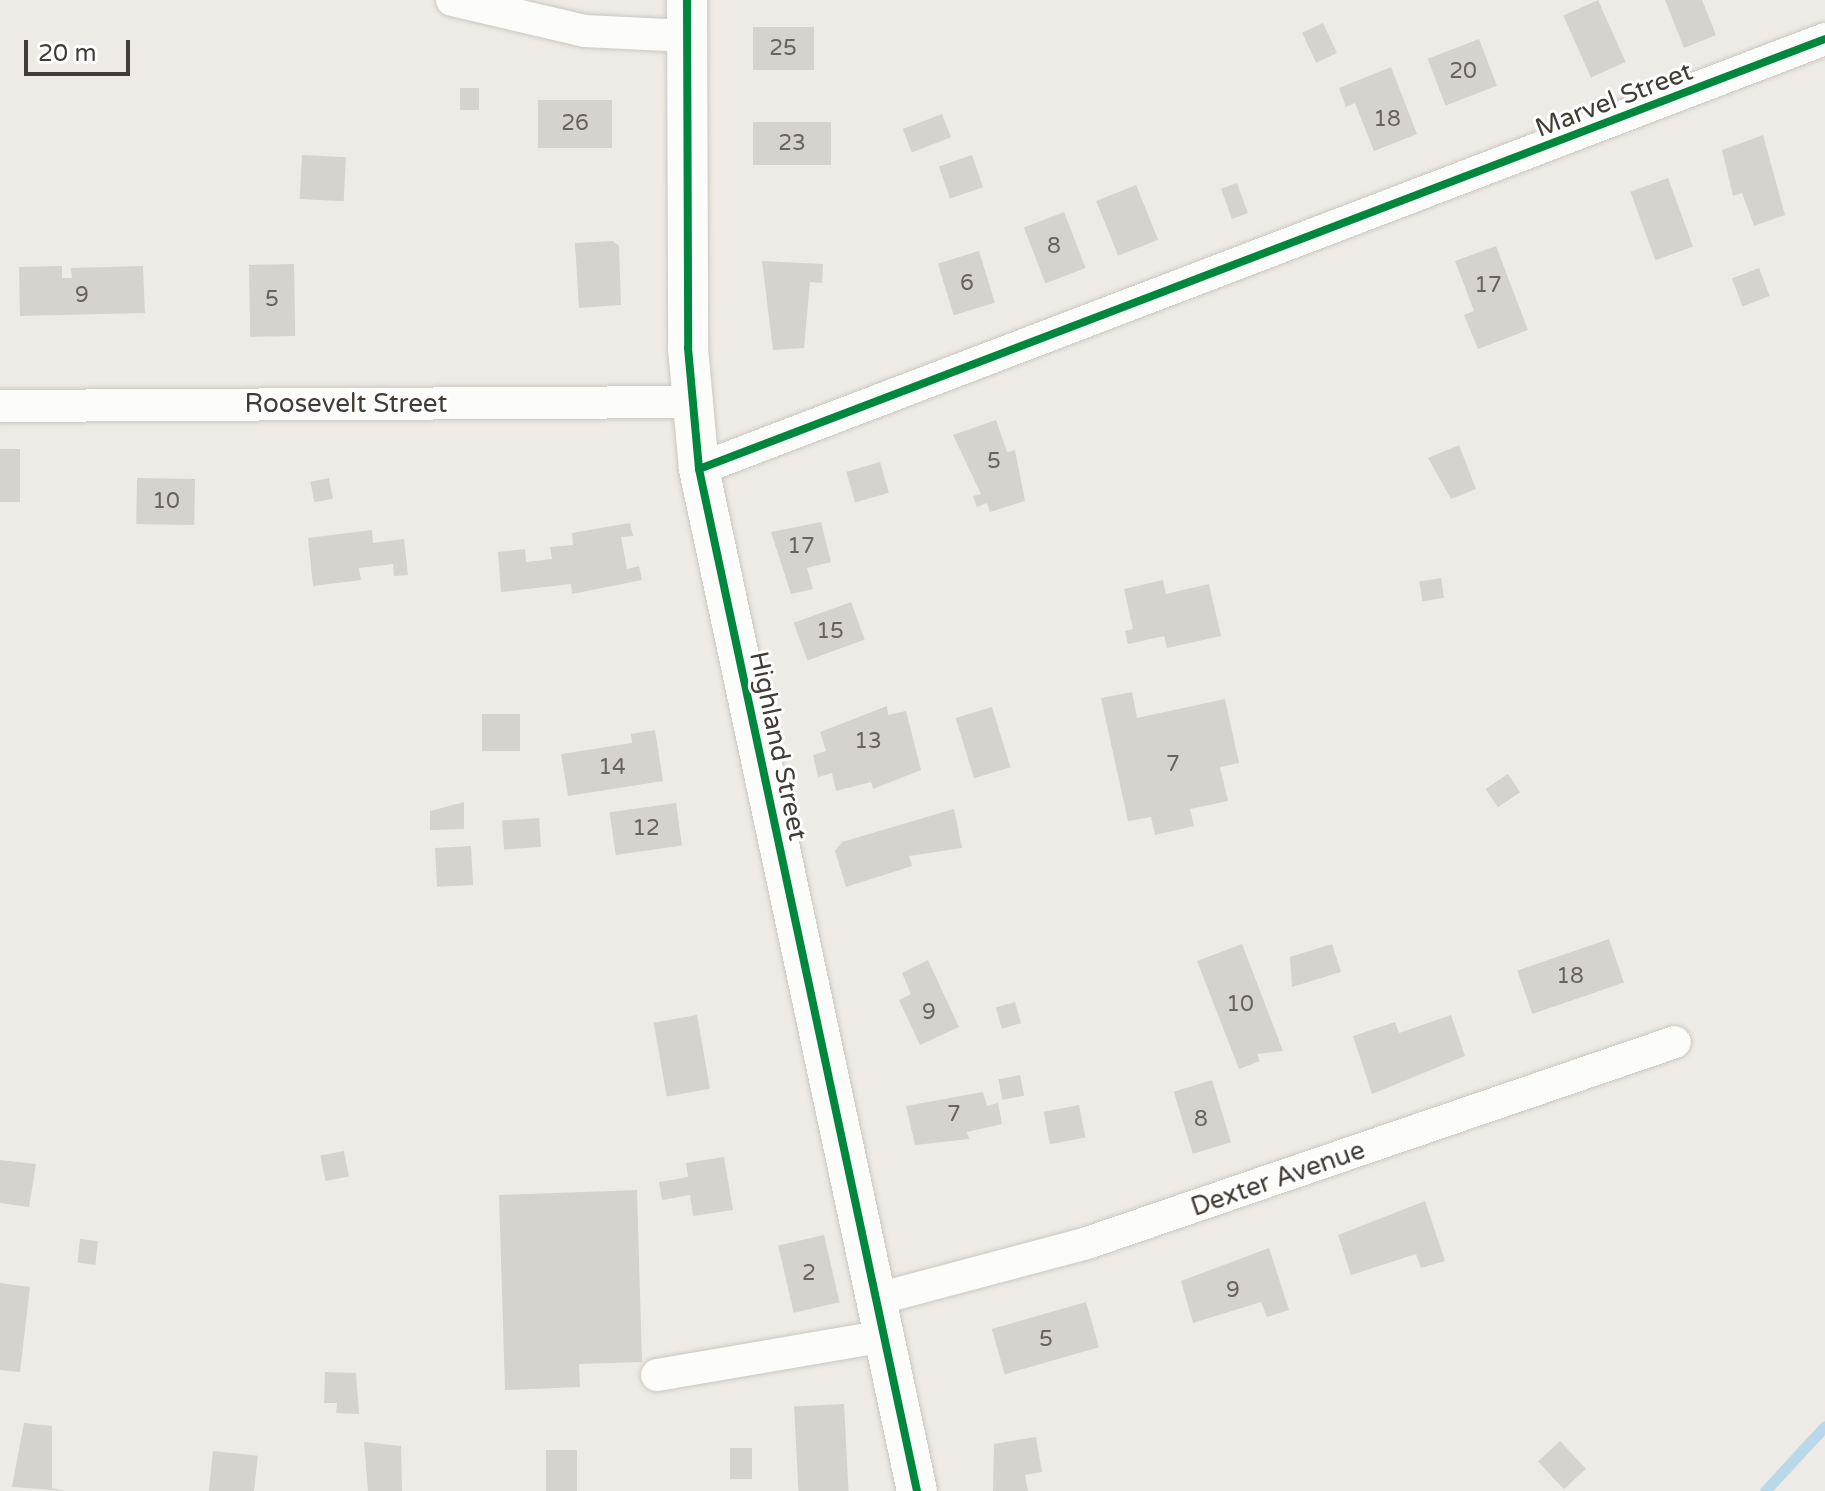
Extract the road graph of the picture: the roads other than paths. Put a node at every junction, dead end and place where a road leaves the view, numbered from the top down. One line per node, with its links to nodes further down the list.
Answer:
1 (452, 0): 2 (street)
2 (687, 18): 4 (street, Highland Street)
3 (1825, 39): 6 (street, Marvel Street)
4 (692, 402): 5 (street, Roosevelt Street); 6 (street, Highland Street)
5 (0, 406)
6 (699, 469): 8 (street, Highland Street)
7 (1675, 1042): 8 (street, Dexter Avenue)
8 (881, 1317): 9 (street, Dexter Avenue); 10 (street, Highland Street)
9 (657, 1375)
10 (917, 1491)

